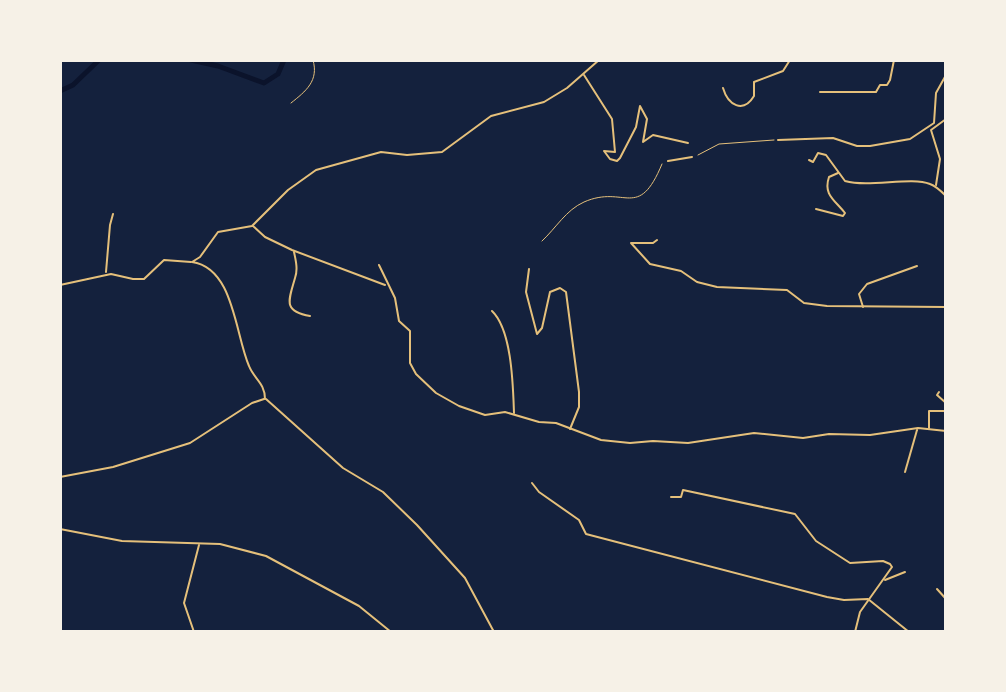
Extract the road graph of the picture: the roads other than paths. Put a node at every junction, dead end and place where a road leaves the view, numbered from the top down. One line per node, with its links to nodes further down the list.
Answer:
1 (599, 60): 4 (street)
2 (790, 60): 6 (street)
3 (894, 60): 7 (street)
4 (583, 74): 12 (street); 22 (street)
5 (946, 75): 9 (street)
6 (723, 88)
7 (820, 92)
8 (946, 119): 10 (street)
9 (927, 129): 10 (street); 11 (street)
10 (931, 131): 16 (street)
11 (778, 140)
12 (688, 143)
13 (692, 157): 15 (street)
14 (809, 160): 17 (street)
15 (668, 161)
16 (942, 169): 18 (street)
17 (839, 172): 18 (street); 20 (street)
18 (936, 187): 19 (street)
19 (946, 196)
20 (816, 209)
21 (113, 214): 29 (street)
22 (252, 226): 24 (street); 25 (street)
23 (657, 240): 33 (street)
24 (294, 251): 31 (street); 35 (street)
25 (192, 262): 29 (street); 37 (street)
26 (379, 265): 31 (street)
27 (917, 266): 33 (street)
28 (529, 269): 42 (street)
29 (106, 274): 30 (street)
30 (60, 285)
31 (388, 286): 40 (street)
32 (946, 307): 33 (street)
33 (864, 308)
34 (492, 311): 40 (street)
35 (310, 316)
36 (939, 392): 38 (street)
37 (265, 399): 46 (street); 58 (street)
38 (946, 403)
39 (946, 411): 43 (street)
40 (514, 415): 42 (street)
41 (918, 428): 42 (street); 43 (street); 45 (street)
42 (570, 429)
43 (929, 429): 44 (street)
44 (946, 431)
45 (905, 472)
46 (60, 477)
47 (532, 483): 55 (street)
48 (671, 497): 52 (street)
49 (60, 529): 50 (street)
50 (200, 544): 56 (street); 57 (street)
51 (905, 572): 52 (street)
52 (884, 580): 55 (street)
53 (937, 589): 54 (street)
54 (946, 599)
55 (870, 600): 59 (street); 60 (street)
56 (194, 632)
57 (391, 632)
58 (494, 632)
59 (855, 632)
60 (909, 632)

